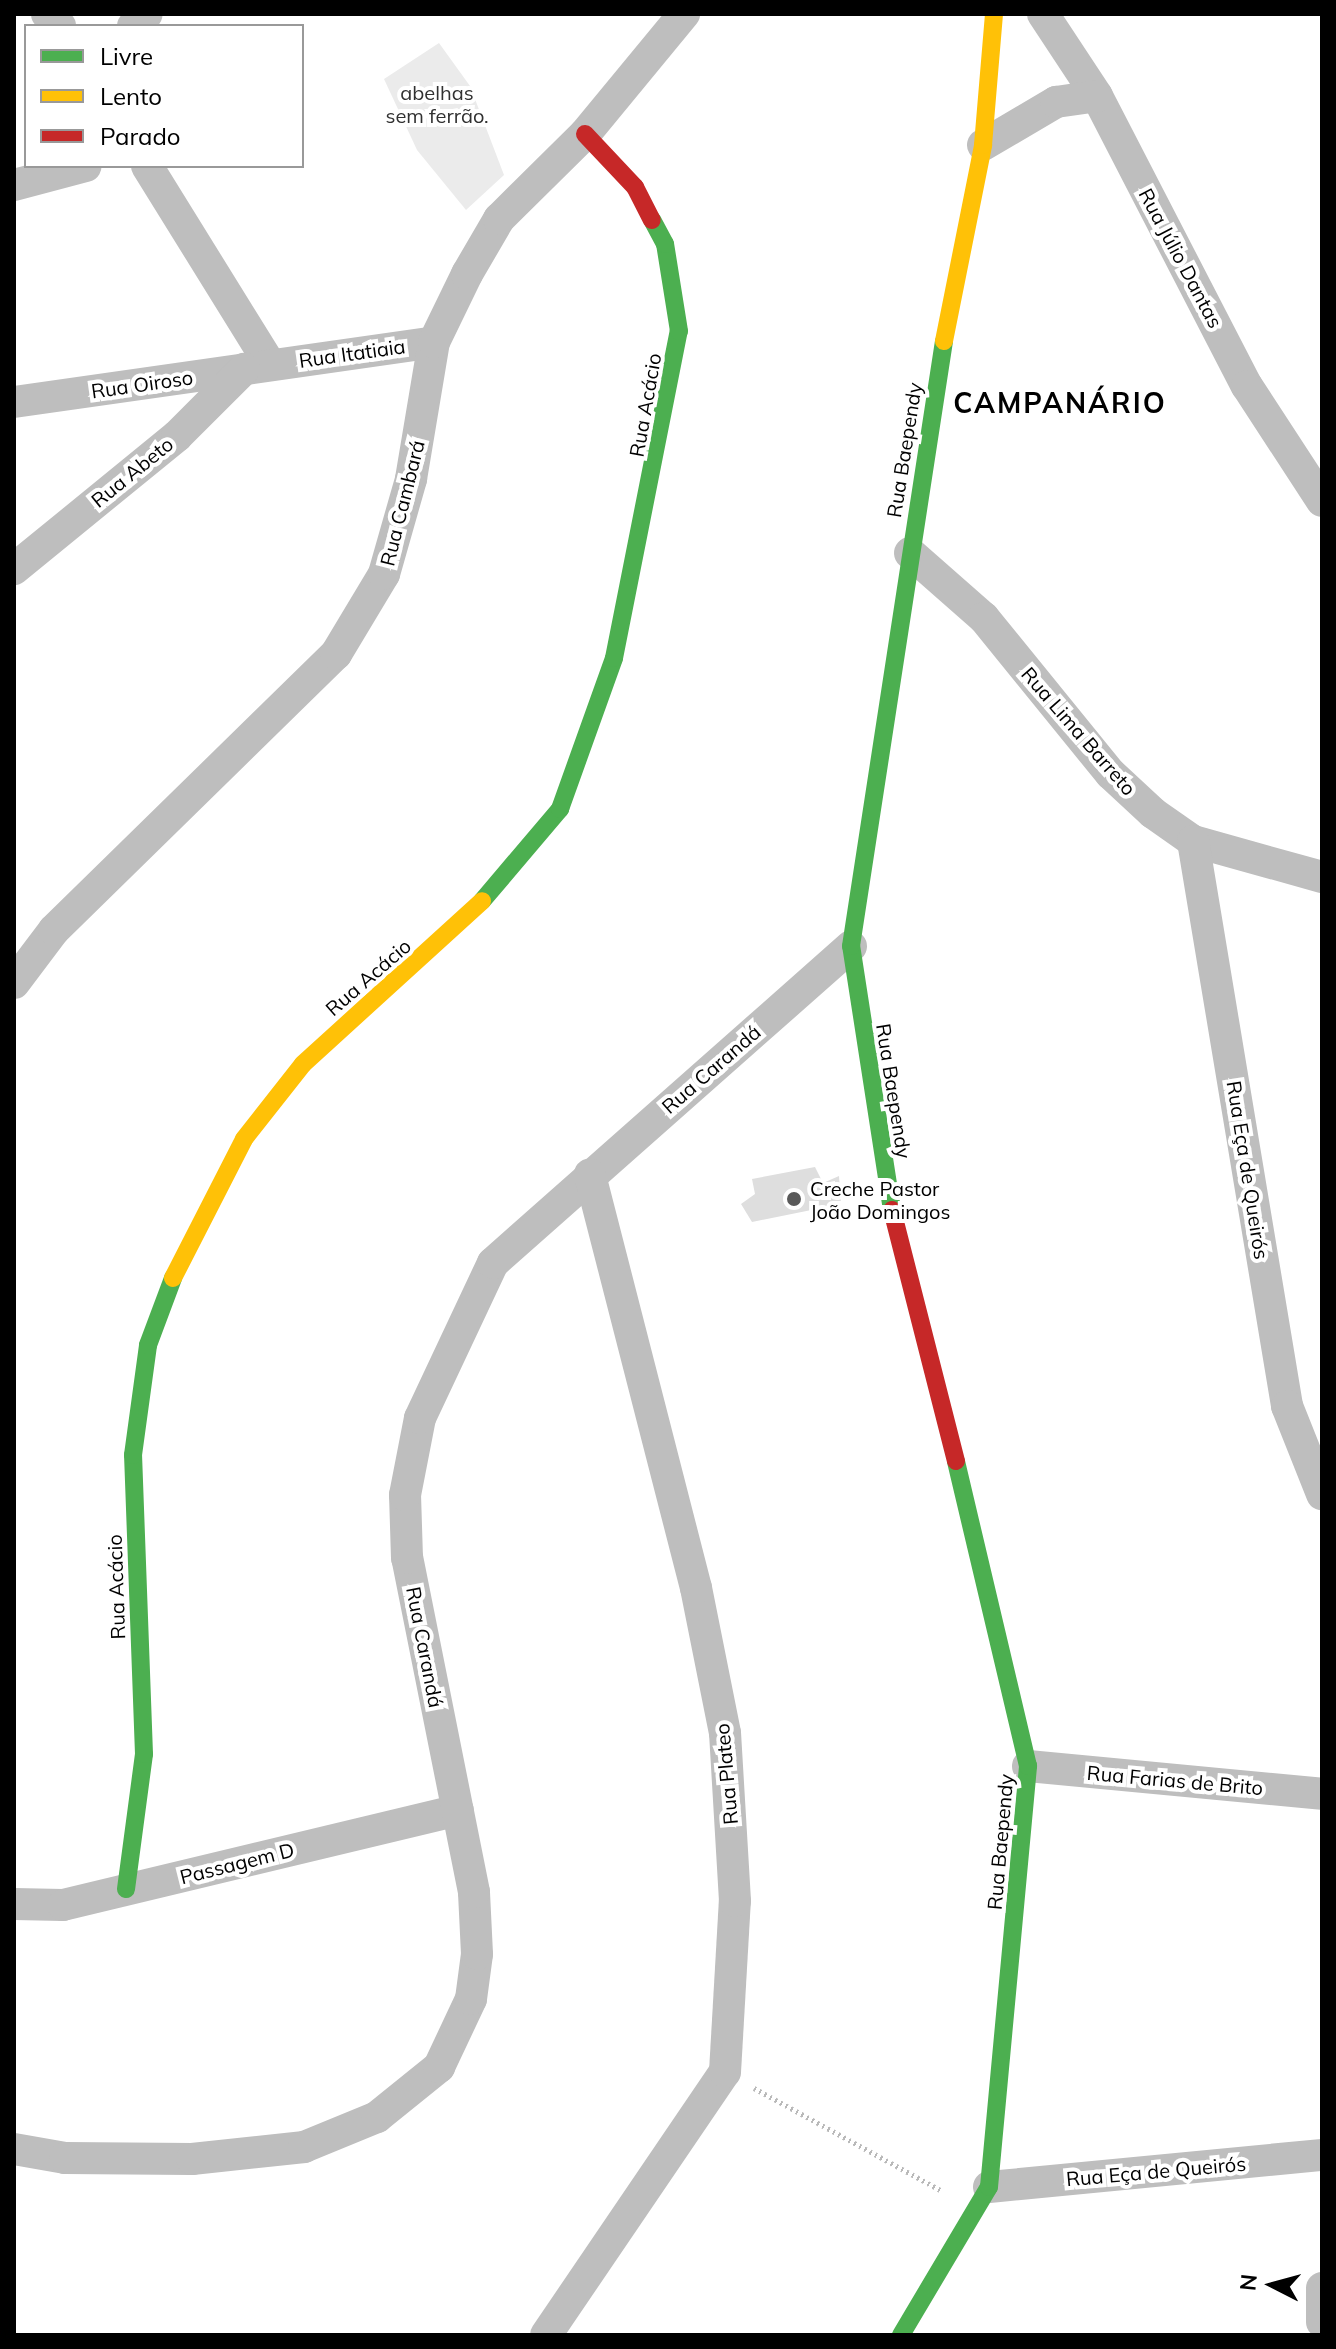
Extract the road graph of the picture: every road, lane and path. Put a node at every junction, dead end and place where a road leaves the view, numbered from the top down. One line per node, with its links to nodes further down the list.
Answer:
1 (684, 14): 5 (street, Rua Cambará)
2 (994, 14): 6 (street, Rua Baependy)
3 (1043, 14): 4 (street, Rua Júlio Dantas)
4 (1097, 96): 6 (street); 13 (street, Rua Júlio Dantas)
5 (585, 134): 10 (street, Rua Cambará); 25 (street, Rua Acácio)
6 (983, 145): 14 (street, Rua Baependy)
7 (78, 168): 9 (street)
8 (148, 168): 11 (street)
9 (14, 185)
10 (434, 342): 11 (street, Rua Itatiaia); 19 (street, Rua Cambará)
11 (257, 366): 12 (street, Rua Oiroso); 15 (street, Rua Abeto)
12 (14, 402)
13 (1322, 501)
14 (910, 553): 16 (street, Rua Lima Barreto); 18 (street, Rua Baependy)
15 (14, 569)
16 (1193, 841): 17 (street, Rua Lima Barreto); 21 (street, Rua Eça de Queirós)
17 (1322, 877)
18 (851, 946): 20 (street, Rua Carandá); 22 (street, Rua Baependy)
19 (14, 983)
20 (590, 1174): 24 (street, Rua Carandá); 27 (street, Rua Plateo)
21 (1322, 1494)
22 (1028, 1766): 23 (street, Rua Farias de Brito); 30 (street, Rua Baependy)
23 (1322, 1794)
24 (458, 1810): 25 (street, Passagem D); 28 (street, Rua Carandá)
25 (126, 1889): 26 (street, Passagem D)
26 (14, 1904)
27 (725, 2072): 30 (path); 33 (street)
28 (14, 2149)
29 (1322, 2155): 30 (street, Rua Eça de Queirós)
30 (984, 2199): 34 (street, Rua Baependy)
31 (1322, 2288): 32 (street)
32 (1322, 2322)
33 (546, 2335)
34 (901, 2335)

